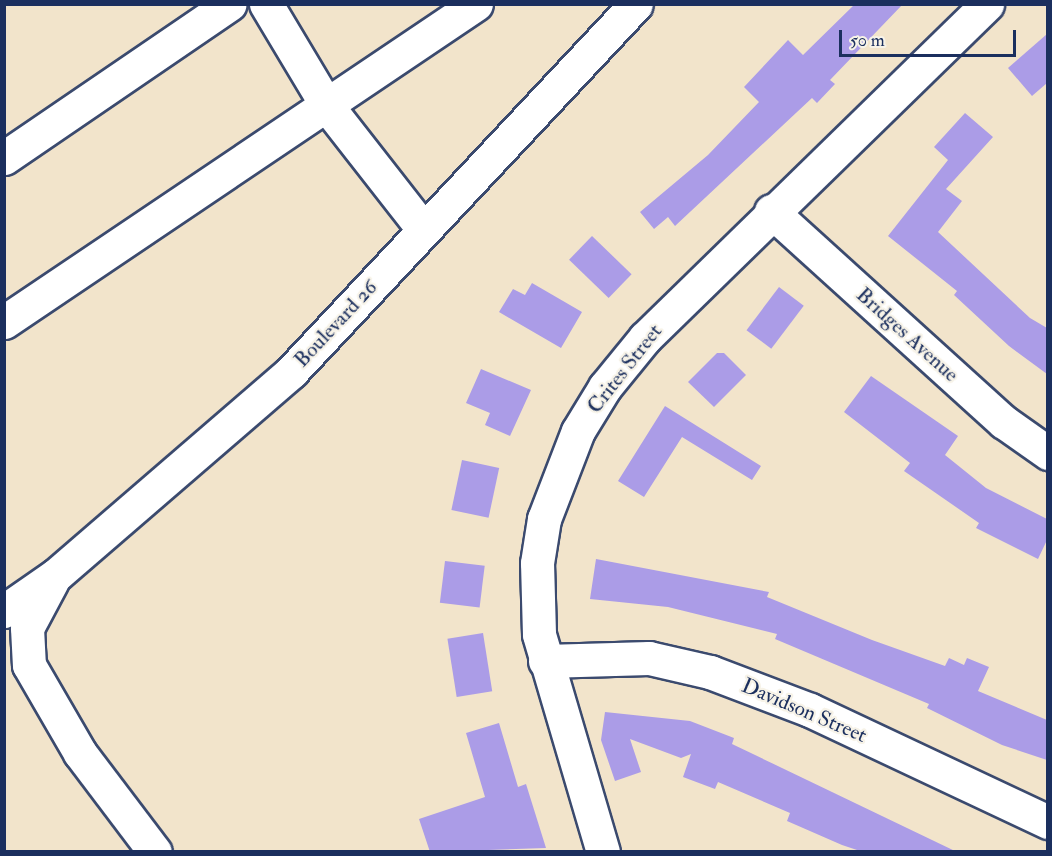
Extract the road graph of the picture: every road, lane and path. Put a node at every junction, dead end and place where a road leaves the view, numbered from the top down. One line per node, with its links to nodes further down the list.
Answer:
1 (230, 4): 7 (main road)
2 (266, 4): 6 (main road)
3 (476, 4): 6 (main road)
4 (636, 4): 9 (main road, Boulevard 26)
5 (987, 4): 8 (main road, Crites Street)
6 (327, 106): 9 (main road); 10 (main road)
7 (4, 158)
8 (771, 212): 11 (main road, Bridges Avenue); 14 (main road, Crites Street)
9 (424, 230): 12 (main road, Boulevard 26)
10 (4, 322)
11 (1047, 453)
12 (56, 575): 13 (main road, Boulevard 26); 16 (main road)
13 (4, 611)
14 (545, 661): 15 (main road, Davidson Street); 17 (main road, Crites Street)
15 (1047, 822)
16 (155, 852)
17 (603, 852)

